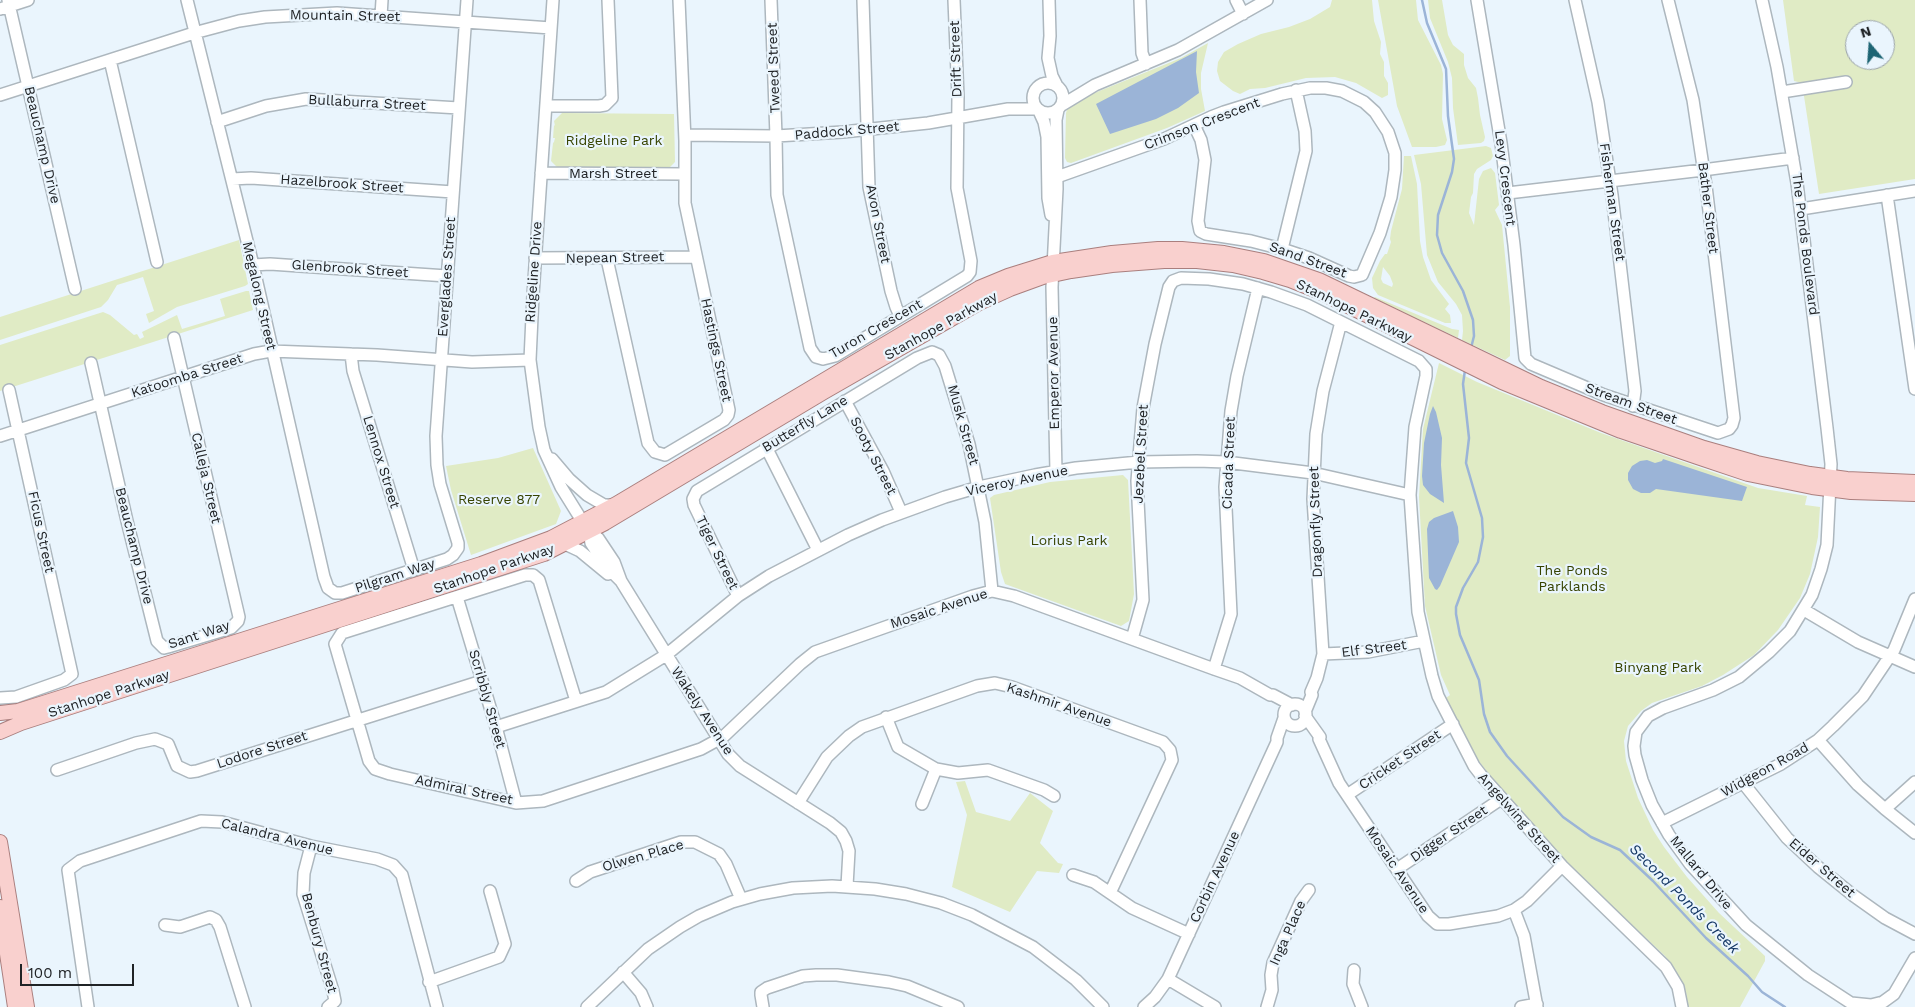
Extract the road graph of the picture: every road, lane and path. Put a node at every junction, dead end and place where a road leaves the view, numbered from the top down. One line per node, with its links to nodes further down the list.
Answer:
1 (28, 0): 19 (street)
2 (187, 0): 24 (street, Megalong Street)
3 (382, 0): 21 (street)
4 (467, 0): 22 (street, Everglades Street)
5 (553, 0): 23 (street, Ridgeline Drive)
6 (608, 0): 36 (street)
7 (679, 0): 45 (street, Hastings Street)
8 (771, 0): 46 (street, Tweed Street)
9 (863, 0): 44 (street, Avon Street)
10 (954, 0): 41 (street, Drift Street)
11 (1049, 0): 25 (street)
12 (1140, 0): 27 (street)
13 (1236, 0): 20 (street)
14 (1266, 0): 20 (street)
15 (1477, 0): 56 (street, Levy Crescent)
16 (1576, 0): 53 (street, Fisherman Street)
17 (1668, 0): 48 (street, Bather Street)
18 (1762, 0): 34 (street, The Ponds Boulevard)
19 (6, 5): 29 (street, Beauchamp Drive)
20 (1243, 14): 27 (street)
21 (381, 16): 22 (street, Mountain Street); 24 (street, Mountain Street)
22 (465, 21): 23 (street, Mountain Street); 37 (street, Everglades Street)
23 (551, 28): 36 (street, Ridgeline Drive)
24 (194, 33): 26 (street, Mountain Street); 42 (street, Megalong Street)
25 (1048, 58): 31 (street); 33 (street)
26 (110, 60): 29 (street, Mountain Street); 64 (street)
27 (1146, 64): 30 (street)
28 (1846, 82): 34 (street)
29 (28, 87): 35 (street, Mountain Street); 70 (street, Beauchamp Drive)
30 (1090, 87): 31 (street); 38 (street)
31 (1059, 88): 33 (street); 38 (street)
32 (1296, 90): 43 (street, Crimson Crescent); 60 (street); 68 (street, Crimson Crescent)
33 (1035, 91): 39 (street, Paddock Street); 40 (street)
34 (1782, 92): 47 (street, The Ponds Boulevard)
35 (0, 95)
36 (546, 106): 49 (street, Ridgeline Drive)
37 (459, 108): 42 (street, Bullaburra Street); 55 (street, Everglades Street)
38 (1060, 108): 40 (street); 51 (street, Emperor Avenue)
39 (1008, 109): 40 (street, Paddock Street); 41 (street, Paddock Street)
40 (1038, 110): 59 (street)
41 (958, 118): 44 (street, Paddock Street); 71 (street, Turon Crescent)
42 (217, 122): 52 (street, Megalong Street)
43 (1194, 125): 51 (street, Crimson Crescent); 60 (street, Sand Street)
44 (868, 130): 46 (street, Paddock Street); 71 (street, Avon Street)
45 (685, 135): 46 (street, Paddock Street); 50 (street, Hastings Street)
46 (776, 136): 71 (street, Turon Crescent)
47 (1793, 158): 48 (street); 58 (street, The Ponds Boulevard)
48 (1703, 170): 53 (street); 87 (street, Bather Street)
49 (541, 173): 50 (street, Marsh Street); 62 (street, Ridgeline Drive)
50 (684, 174): 61 (street, Hastings Street)
51 (1057, 177): 59 (street, Emperor Avenue)
52 (232, 179): 55 (street, Hazelbrook Street); 65 (street, Megalong Street)
53 (1610, 181): 56 (street); 86 (street, Fisherman Street)
54 (1915, 191): 57 (street)
55 (453, 192): 67 (street, Everglades Street)
56 (1508, 194): 77 (street, Levy Crescent)
57 (1887, 195): 58 (street); 82 (street)
58 (1801, 209): 97 (street, The Ponds Boulevard)
59 (1054, 225): 66 (street, Emperor Avenue)
60 (1282, 249): 68 (street, Sand Street)
61 (696, 257): 63 (street, Nepean Street); 63 (street, Hastings Street)
62 (535, 258): 63 (street, Nepean Street); 79 (street, Ridgeline Drive)
63 (607, 258)
64 (157, 262)
65 (253, 265): 67 (street, Glenbrook Street); 74 (street, Megalong Street)
66 (1052, 268): 94 (street, Emperor Avenue); 97 (main road, Stanhope Parkway); 101 (main road, Stanhope Parkway); 104 (main road, Stanhope Parkway)
67 (447, 276): 78 (street, Everglades Street)
68 (1358, 276)
69 (1258, 288): 72 (street); 92 (street, Jezebel Street); 93 (street, Cicada Street)
70 (75, 290)
71 (900, 316)
72 (1342, 322): 95 (street, Dragonfly Street); 100 (street, Angelwing Street)
73 (174, 338): 81 (street, Calleja Street)
74 (271, 351): 76 (street, Katoomba Street); 81 (street, Katoomba Street); 110 (street, Megalong Street)
75 (934, 353): 84 (street, Butterfly Lane); 98 (street, Musk Street)
76 (351, 354): 78 (street, Katoomba Street); 108 (street, Lennox Street)
77 (1525, 358): 86 (street, Stream Street)
78 (441, 360): 79 (street, Katoomba Street); 107 (street, Everglades Street)
79 (530, 360): 91 (street, Ridgeline Drive)
80 (91, 363): 85 (street, Beauchamp Drive)
81 (183, 378): 85 (street, Katoomba Street); 116 (street, Calleja Street)
82 (1915, 389)
83 (10, 390): 88 (street, Ficus Street)
84 (845, 401): 90 (street, Butterfly Lane); 103 (street, Sooty Street)
85 (101, 404): 88 (street, Katoomba Street); 118 (street, Beauchamp Drive)
86 (1633, 406): 87 (street, Stream Street)
87 (1734, 418)
88 (18, 430): 89 (street, Katoomba Street); 128 (street, Ficus Street)
89 (0, 436)
90 (766, 447): 102 (street, Butterfly Lane); 106 (street)
91 (544, 450): 101 (street); 104 (street, Ridgeline Drive)
92 (1139, 462): 93 (street, Viceroy Avenue); 94 (street, Viceroy Avenue); 117 (street, Jezebel Street)
93 (1226, 462): 95 (street, Viceroy Avenue); 124 (street, Cicada Street)
94 (1056, 472): 98 (street, Viceroy Avenue)
95 (1313, 473): 100 (street, Viceroy Avenue); 120 (street, Dragonfly Street)
96 (1915, 482): 97 (main road, Stanhope Parkway)
97 (1830, 483): 99 (main road, Stanhope Parkway); 115 (street, Mallard Drive)
98 (979, 487): 103 (street, Viceroy Avenue); 111 (street, Musk Street)
99 (1915, 494)
100 (1410, 495): 119 (street, Angelwing Street)
101 (616, 504): 104 (main road, Stanhope Parkway)
102 (696, 510): 113 (street, Tiger Street)
103 (901, 512): 106 (street, Viceroy Avenue)
104 (585, 528): 105 (main road, Stanhope Parkway); 109 (street, Wakely Avenue); 131 (main road, Stanhope Parkway)
105 (565, 544): 109 (street); 139 (main road, Stanhope Parkway)
106 (818, 550): 113 (street, Viceroy Avenue)
107 (457, 551): 108 (street, Pilgram Way)
108 (414, 570): 110 (street, Pilgram Way)
109 (621, 581): 121 (street, Wakely Avenue)
110 (331, 591)
111 (992, 591): 117 (street, Mosaic Avenue); 140 (street, Mosaic Avenue)
112 (457, 596): 125 (street, Scribbly Street); 129 (street); 135 (street)
113 (738, 596): 121 (street, Viceroy Avenue)
114 (1915, 599): 122 (street, Widgeon Road)
115 (1804, 610): 122 (street); 155 (street, Mallard Drive)
116 (239, 617): 118 (street, Sant Way)
117 (1132, 639): 124 (street, Mosaic Avenue)
118 (157, 641)
119 (1424, 641): 120 (street, Elf Street); 136 (street, Angelwing Street)
120 (1323, 654): 126 (street, Dragonfly Street)
121 (666, 655): 129 (street, Viceroy Avenue); 140 (street, Wakely Avenue)
122 (1890, 656): 123 (street); 142 (street, Widgeon Road)
123 (1915, 667)
124 (1214, 669): 127 (street, Mosaic Avenue)
125 (482, 680): 135 (street, Lodore Street); 138 (street, Scribbly Street)
126 (1311, 692): 130 (street); 132 (street, Dragonfly Street)
127 (1270, 695): 130 (street, Mosaic Avenue); 133 (street, Mosaic Avenue)
128 (0, 698)
129 (576, 701): 138 (street, Viceroy Avenue)
130 (1294, 705): 132 (street); 133 (street)
131 (0, 713)
132 (1305, 714): 137 (street); 141 (street, Mosaic Avenue)
133 (1284, 716): 137 (street); 143 (street, Corbin Avenue)
134 (886, 717): 144 (street); 151 (street, Kashmir Avenue); 166 (street, Kashmir Avenue)
135 (356, 719): 145 (street, Lodore Street); 152 (street, Admiral Street)
136 (1453, 724): 148 (street, Cricket Street); 150 (street, Angelwing Street)
137 (1296, 726): 141 (street); 143 (street, Corbin Avenue)
138 (496, 727): 152 (street, Scribbly Street)
139 (0, 732)
140 (718, 740): 151 (street, Wakely Avenue); 152 (street, Admiral Street)
141 (1319, 740): 148 (street, Mosaic Avenue)
142 (1818, 740): 147 (street, Widgeon Road); 154 (street)
143 (1277, 742): 171 (street, Corbin Avenue)
144 (936, 769): 149 (street); 153 (street)
145 (57, 770)
146 (1915, 782): 154 (street)
147 (1744, 784): 155 (street, Widgeon Road); 172 (street, Eider Street)
148 (1347, 795): 160 (street, Mosaic Avenue)
149 (1054, 796)
150 (1501, 799): 159 (street, Angelwing Street); 160 (street, Digger Street)
151 (798, 802): 163 (street, Wakely Avenue)
152 (516, 803)
153 (922, 804)
154 (1885, 810): 156 (street)
155 (1662, 824): 173 (street, Mallard Drive)
156 (1915, 833)
157 (0, 842): 180 (main road)
158 (311, 846): 177 (street, Calandra Avenue); 181 (street, Calandra Avenue); 183 (street, Benbury Street)
159 (1562, 866): 169 (street, Mosaic Avenue); 195 (street, Angelwing Street)
160 (1397, 869): 169 (street, Mosaic Avenue)
161 (1073, 875): 166 (street)
162 (576, 882): 167 (street, Olwen Place)
163 (847, 886): 167 (street); 189 (street)
164 (1308, 890): 192 (street, Inga Place)
165 (490, 891): 177 (street)
166 (1110, 893): 171 (street)
167 (741, 899): 175 (street)
168 (0, 907): 179 (main road)
169 (1514, 910): 178 (street)
170 (165, 926): 182 (street)
171 (1189, 934): 176 (street, Corbin Avenue)
172 (1915, 934)
173 (1915, 958)
174 (1354, 970): 193 (street)
175 (623, 972): 185 (street); 186 (street)
176 (1168, 979): 190 (street, Corbin Avenue); 191 (street)
177 (429, 982): 184 (street, Calandra Avenue)
178 (1537, 1006): 194 (street)
179 (15, 1007)
180 (27, 1007)
181 (88, 1007)
182 (245, 1007)
183 (328, 1007)
184 (437, 1007)
185 (587, 1007)
186 (647, 1007)
187 (763, 1007): 188 (street)
188 (958, 1007)
189 (1103, 1007)
190 (1144, 1007)
191 (1215, 1007)
192 (1267, 1007)
193 (1362, 1007)
194 (1522, 1007)
195 (1682, 1007)

